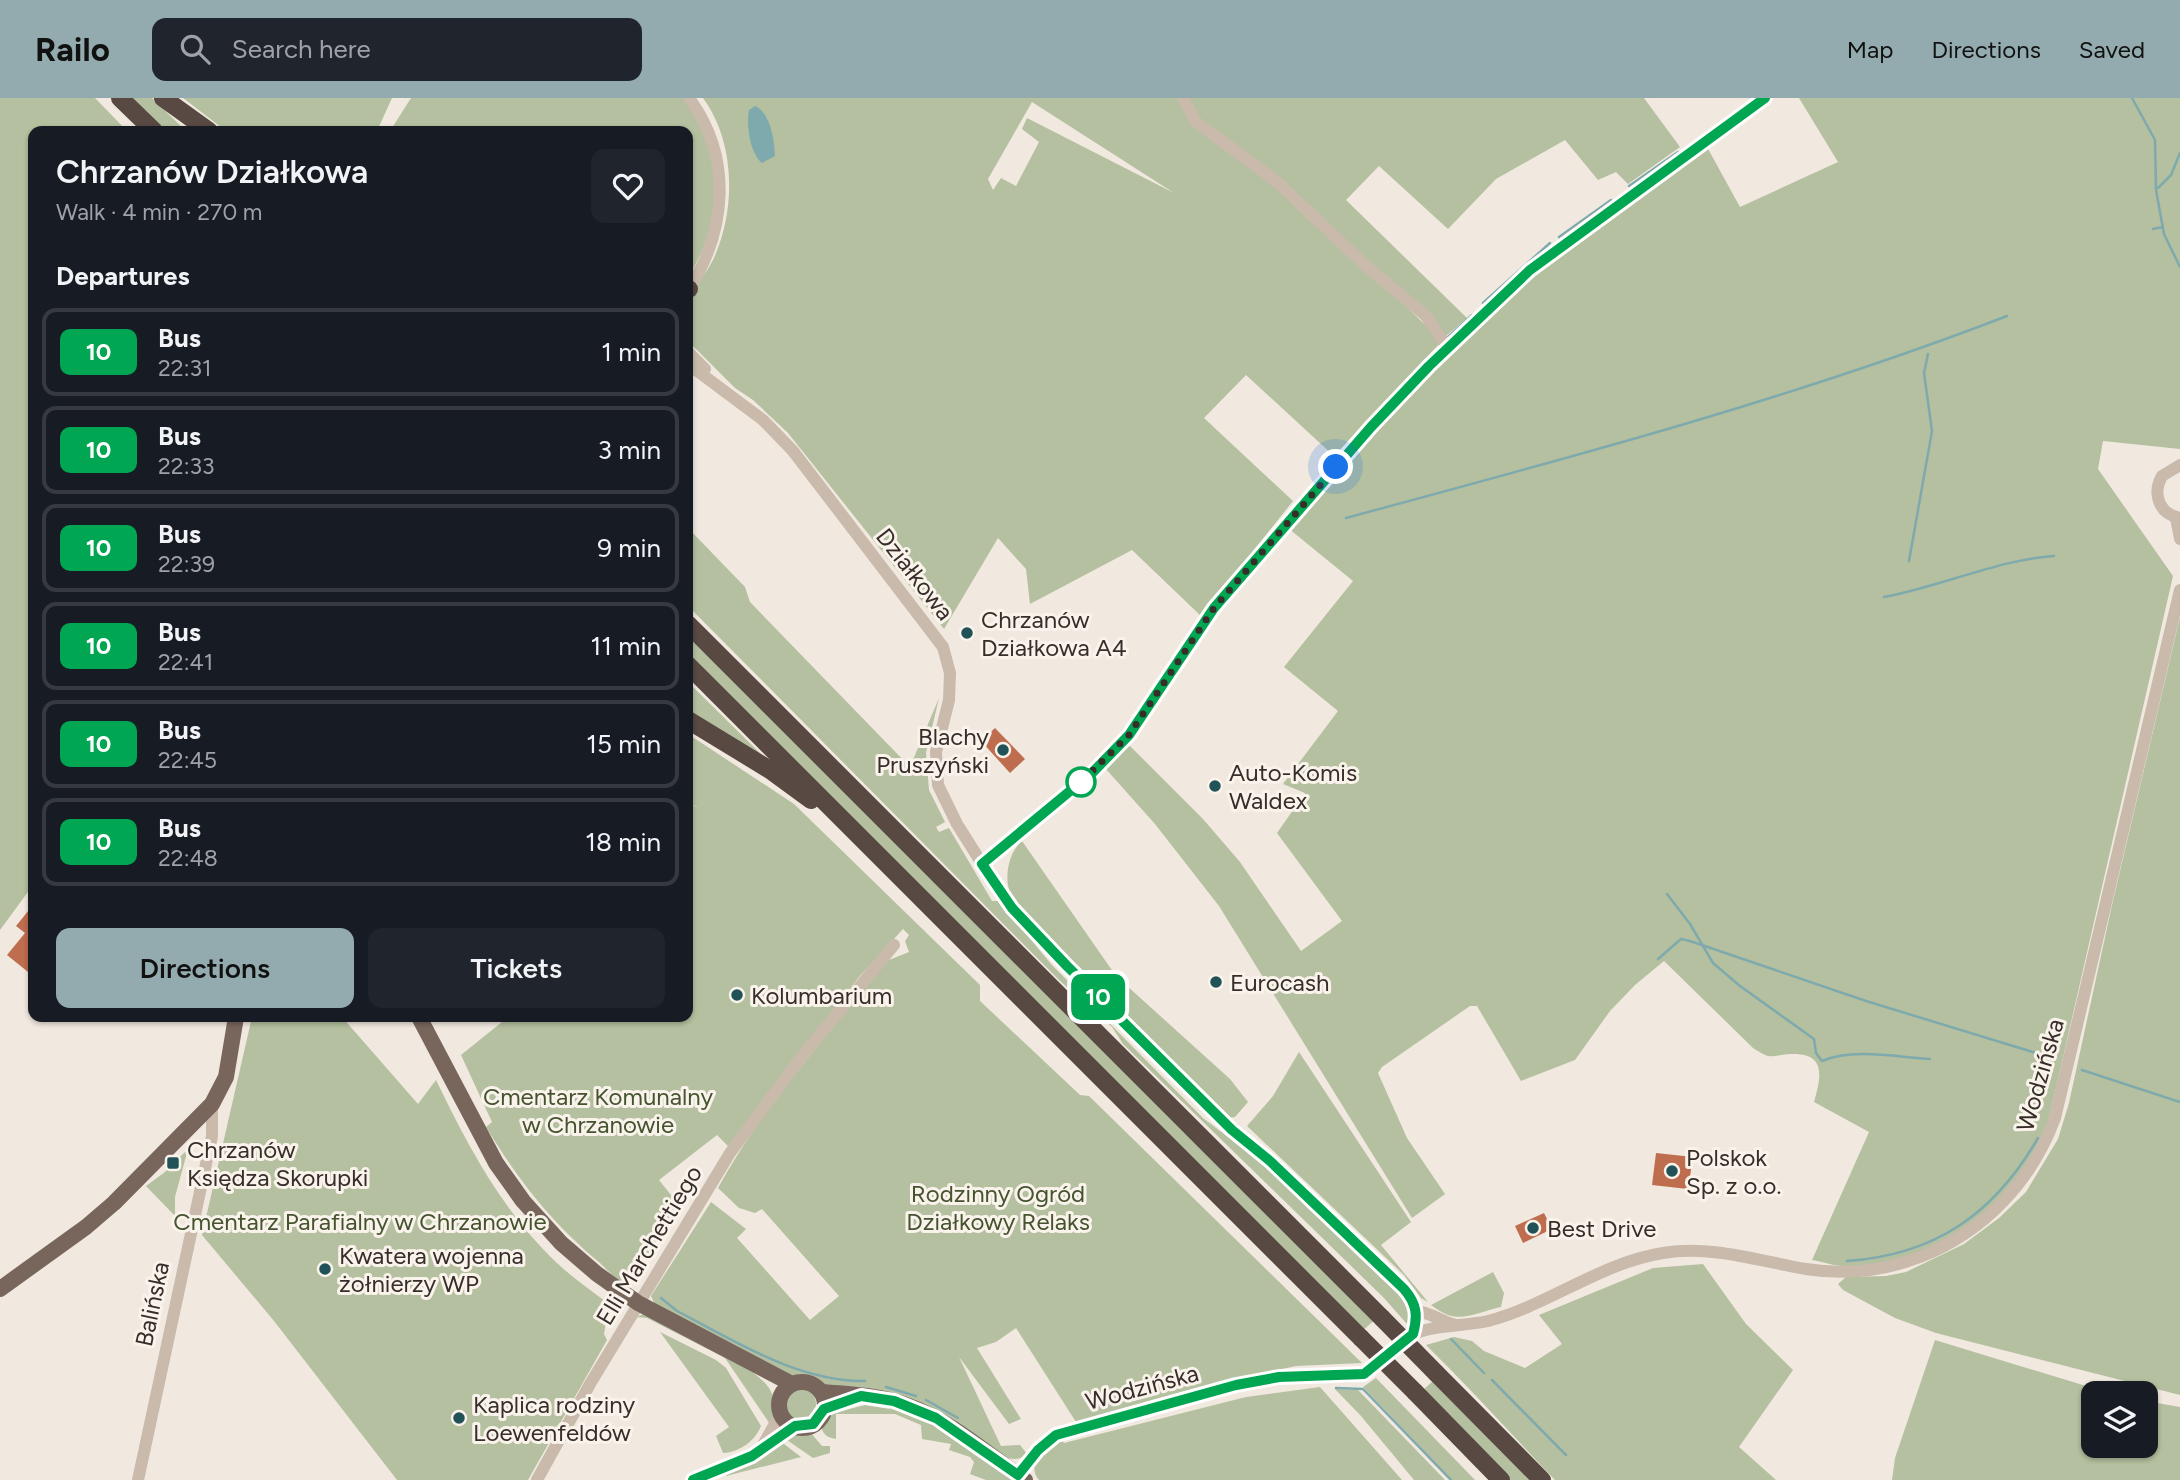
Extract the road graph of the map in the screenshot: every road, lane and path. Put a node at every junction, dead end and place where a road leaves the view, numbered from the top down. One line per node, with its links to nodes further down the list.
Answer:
1 (120, 98): 6 (highway)
2 (162, 98): 7 (highway); 8 (highway)
3 (689, 98): 9 (street)
4 (1183, 98): 10 (street)
5 (1765, 98): 10 (street)
6 (149, 126)
7 (190, 126)
8 (202, 126)
9 (693, 281)
10 (1448, 348): 22 (street)
11 (693, 357): 13 (street, Działkowa)
12 (693, 367): 13 (street, Działkowa)
13 (724, 389): 22 (street, Działkowa)
14 (2180, 465): 15 (street)
15 (2178, 518): 16 (street)
16 (2180, 539)
17 (2180, 590): 32 (street, Wodzińska)
18 (693, 629): 45 (highway, bridge)
19 (693, 670): 21 (highway)
20 (693, 723): 21 (highway)
21 (856, 833): 44 (highway, bridge)
22 (982, 864): 31 (street, Działkowa)
23 (894, 945): 30 (street, Elli Marchettiego)
24 (235, 1022): 26 (main road, Balińska)
25 (422, 1022): 30 (main road)
26 (212, 1104): 27 (main road); 28 (street, Balińska)
27 (188, 1131): 28 (street); 29 (main road)
28 (210, 1143): 41 (street, Balińska)
29 (0, 1289)
30 (638, 1303): 34 (main road); 42 (street, Elli Marchettiego)
31 (1416, 1311): 32 (street); 33 (street)
32 (1460, 1326): 33 (street, Wodzińska)
33 (1413, 1334): 40 (street, Wodzińska)
34 (752, 1363): 35 (main road); 37 (main road)
35 (792, 1384): 36 (main road); 37 (main road)
36 (822, 1401): 38 (main road); 40 (main road, Wodzińska)
37 (780, 1405): 38 (main road); 39 (street)
38 (795, 1426): 39 (street)
39 (759, 1451): 43 (street)
40 (1021, 1478)
41 (138, 1480)
42 (537, 1480)
43 (693, 1480)
44 (1501, 1480)
45 (1542, 1480)

